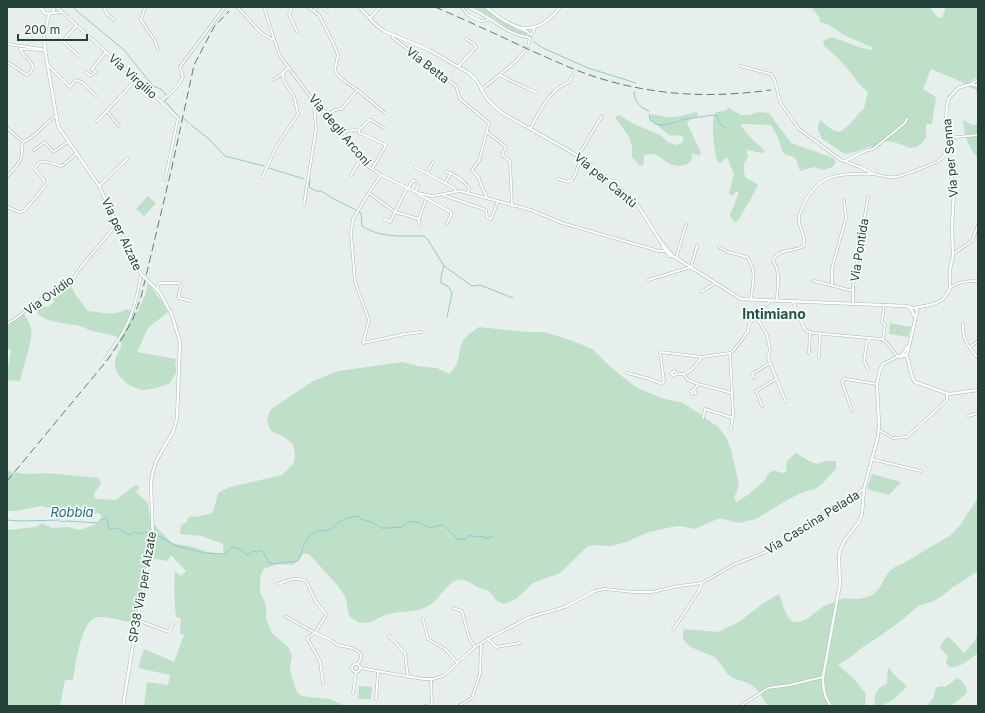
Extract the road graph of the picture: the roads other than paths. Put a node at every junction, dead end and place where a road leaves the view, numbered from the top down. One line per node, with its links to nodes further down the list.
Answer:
1 (37, 7): 18 (street)
2 (55, 7): 20 (street, Via Virgilio); 23 (street, Via per Alzate)
3 (104, 7): 25 (street)
4 (145, 7): 39 (street)
5 (225, 7): 61 (street, Via Virgilio)
6 (237, 7): 35 (street)
7 (264, 7): 35 (street, Via degli Arconi)
8 (292, 7): 31 (street)
9 (309, 7): 19 (street)
10 (317, 7): 19 (street)
11 (323, 7): 21 (street)
12 (359, 7): 24 (street, Via per Cantù)
13 (380, 7): 24 (street)
14 (462, 7): 26 (street)
15 (468, 7): 26 (street)
16 (486, 7): 29 (street)
17 (560, 7): 30 (street)
18 (42, 8): 22 (street, Via per Alzate)
19 (314, 11): 57 (street)
20 (62, 12): 23 (street); 28 (street, Via Virgilio)
21 (327, 12)
22 (44, 13): 23 (street); 27 (street, Via per Alzate)
23 (50, 14): 27 (street, Via per Alzate)
24 (370, 18): 32 (street, Via per Cantù)
25 (114, 20)
26 (490, 20): 33 (street)
27 (47, 22): 38 (street, Via per Alzate)
28 (76, 26): 41 (street, Via Virgilio); 42 (street)
29 (515, 26): 30 (street); 33 (street)
30 (534, 28): 33 (street)
31 (297, 31)
32 (393, 36): 47 (street, Via per Cantù); 76 (street, Via Betta)
33 (531, 37): 37 (street)
34 (466, 39): 47 (street)
35 (274, 40): 46 (street, Via degli Arconi)
36 (7, 44): 38 (street)
37 (528, 46)
38 (45, 50): 43 (street); 44 (street, Via per Alzate)
39 (158, 50)
40 (525, 51): 50 (street)
41 (106, 52): 48 (street, Via Virgilio); 52 (street, Via Virgilio)
42 (79, 56)
43 (7, 62)
44 (47, 64): 60 (street); 66 (street, Via per Alzate)
45 (740, 66): 87 (street)
46 (289, 67): 49 (street); 62 (street, Via degli Arconi)
47 (458, 67): 58 (street, Via per Cantù)
48 (86, 72)
49 (283, 73): 53 (street); 98 (street)
50 (499, 75): 58 (street); 59 (street)
51 (573, 75): 73 (street)
52 (136, 80): 61 (street, Via Virgilio); 64 (street)
53 (273, 80)
54 (978, 80): 55 (street, Via per Senna)
55 (971, 84): 56 (street); 78 (street, Via per Senna)
56 (978, 86)
57 (358, 90): 63 (street); 65 (street)
58 (481, 90): 73 (street, Via per Cantù)
59 (537, 93)
60 (96, 96)
61 (160, 101): 100 (street, Via Virgilio)
62 (315, 103): 63 (street, Via degli Arconi); 116 (street)
63 (319, 107): 75 (street, Via degli Arconi)
64 (107, 111): 69 (street); 70 (street)
65 (385, 113)
66 (56, 116): 79 (street); 80 (street, Via per Alzate)
67 (602, 116): 85 (street)
68 (907, 119): 87 (street)
69 (97, 121)
70 (119, 126)
71 (7, 128): 79 (street)
72 (384, 128): 74 (street)
73 (530, 129): 85 (street, Via per Cantù)
74 (359, 130): 75 (street); 90 (street)
75 (341, 131): 84 (street, Via degli Arconi)
76 (487, 132): 112 (street); 117 (street)
77 (978, 136): 78 (street)
78 (947, 138): 82 (street, Via per Senna)
79 (23, 142): 97 (street)
80 (68, 142): 81 (street); 83 (street, Via per Alzate)
81 (34, 150)
82 (948, 153): 94 (street); 133 (street, Via per Senna)
83 (76, 154): 104 (street, Via per Alzate); 118 (street)
84 (362, 157): 90 (street, Via degli Arconi); 95 (street)
85 (580, 157): 99 (street); 127 (street, Via per Cantù)
86 (128, 158): 104 (street)
87 (845, 161): 94 (street)
88 (433, 162): 92 (street)
89 (415, 167): 92 (street)
90 (372, 169): 96 (street, Via degli Arconi)
91 (446, 172): 93 (street)
92 (427, 173): 102 (street)
93 (450, 173): 102 (street); 109 (street)
94 (875, 174): 150 (street)
95 (350, 175)
96 (381, 175): 105 (street, Via degli Arconi); 107 (street)
97 (7, 177)
98 (262, 178)
99 (558, 179)
100 (165, 180)
101 (415, 181): 105 (street)
102 (445, 183): 106 (street)
103 (418, 185): 108 (street)
104 (99, 186): 123 (street, Via per Alzate)
105 (408, 189): 108 (street, Via degli Arconi); 119 (street)
106 (456, 191): 109 (street, Via degli Arconi); 110 (street, Via degli Arconi)
107 (368, 193): 119 (street); 158 (street)
108 (416, 193): 110 (street, Via degli Arconi); 113 (street)
109 (468, 193): 112 (street, Via degli Arconi)
110 (442, 194): 115 (street)
111 (868, 197): 145 (street, Via Pontida)
112 (487, 198): 115 (street, Via degli Arconi)
113 (426, 199): 121 (street); 122 (street)
114 (844, 200): 142 (street)
115 (498, 202): 117 (street, Via degli Arconi)
116 (304, 204)
117 (512, 206): 131 (street, Via degli Arconi)
118 (7, 207)
119 (396, 212): 120 (street); 121 (street)
120 (384, 219)
121 (419, 219): 124 (street)
122 (447, 223)
123 (117, 224): 136 (street, Via per Alzate); 156 (street, Via Ovidio)
124 (419, 224)
125 (686, 225): 134 (street)
126 (978, 225): 133 (street)
127 (661, 242): 128 (street); 132 (street, Via per Cantù)
128 (662, 246): 131 (street); 132 (street)
129 (697, 246): 135 (street)
130 (719, 247): 147 (street)
131 (659, 251): 132 (street, Via degli Arconi)
132 (667, 251): 134 (street, Via per Cantù)
133 (954, 253): 143 (street, Via per Senna)
134 (675, 257): 135 (street, Via per Cantù)
135 (691, 267): 138 (street); 141 (street, Via per Cantù)
136 (141, 274): 144 (street, Via per Alzate, bridge); 174 (street)
137 (978, 277): 140 (street)
138 (648, 280)
139 (814, 281): 142 (street)
140 (977, 281): 143 (street)
141 (716, 283): 146 (street); 147 (street, Via per Cantù)
142 (832, 285): 145 (street)
143 (950, 288): 154 (street)
144 (157, 290): 148 (street); 198 (street, Via per Alzate)
145 (853, 291): 152 (street, Via Pontida)
146 (701, 292)
147 (751, 300): 149 (street, Via per Cantù)
148 (191, 301)
149 (770, 301): 150 (street, Via per Cantù); 155 (street)
150 (777, 301): 151 (street, Via per Cantù)
151 (793, 302): 152 (street, Via per Cantù); 159 (street)
152 (853, 304): 153 (street, Via per Cantù)
153 (884, 305): 154 (street, Via per Cantù); 162 (street)
154 (914, 310): 164 (street)
155 (756, 316): 168 (street); 175 (street)
156 (7, 324)
157 (963, 324): 166 (street)
158 (420, 332)
159 (810, 332): 160 (street); 167 (street)
160 (820, 333): 161 (street); 171 (street)
161 (872, 338): 162 (street); 176 (street)
162 (883, 340): 172 (street)
163 (978, 341): 166 (street)
164 (910, 343): 165 (street); 169 (street)
165 (908, 346): 169 (street); 172 (street)
166 (970, 347): 173 (street)
167 (809, 353)
168 (730, 354): 170 (street); 186 (street)
169 (906, 355): 172 (street); 187 (street)
170 (702, 357): 177 (street); 179 (street)
171 (819, 357)
172 (898, 357): 183 (street)
173 (978, 358)
174 (105, 359)
175 (770, 363): 180 (street); 181 (street)
176 (868, 369)
177 (627, 373)
178 (676, 374): 179 (street)
179 (684, 375): 182 (street)
180 (754, 378)
181 (776, 379): 188 (street); 189 (street)
182 (698, 384): 184 (street); 186 (street)
183 (877, 384): 190 (street); 196 (street)
184 (694, 390)
185 (978, 390): 187 (street)
186 (732, 393): 194 (street)
187 (947, 393): 196 (street)
188 (786, 402)
189 (762, 406)
190 (852, 411)
191 (978, 413): 192 (street)
192 (968, 416)
193 (703, 418): 194 (street)
194 (733, 418): 195 (street)
195 (731, 429)
196 (878, 430): 197 (street)
197 (871, 459): 199 (street); 200 (street)
198 (154, 467): 206 (street, SP38 Via per Alzate)
199 (920, 471)
200 (864, 489): 201 (street, Via Cascina Pelada); 221 (street)
201 (702, 583): 208 (street); 211 (street, Via Cascina Pelada)
202 (278, 584): 209 (street)
203 (452, 608): 214 (street)
204 (285, 616): 209 (street)
205 (424, 619): 215 (street)
206 (137, 620): 207 (street); 226 (street, SP38 Via per Alzate)
207 (173, 623)
208 (673, 630)
209 (315, 633): 216 (street); 223 (street)
210 (389, 636): 220 (street)
211 (488, 639): 212 (street); 213 (street, Via Cascina Pelada)
212 (520, 643)
213 (481, 644): 214 (street, Via Cascina Pelada); 228 (street)
214 (475, 647): 215 (street, Via Cascina Pelada)
215 (457, 662): 222 (street, Via Cascina Pelada)
216 (358, 664): 217 (street); 218 (street)
217 (360, 668): 218 (street); 219 (street)
218 (356, 672): 224 (street)
219 (378, 672): 220 (street); 225 (street)
220 (408, 677): 222 (street)
221 (823, 677): 229 (street); 230 (street)
222 (432, 679): 227 (street)
223 (323, 682)
224 (353, 694)
225 (376, 699)
226 (123, 706)
227 (432, 706)
228 (459, 706)
229 (740, 706)
230 (831, 706)

